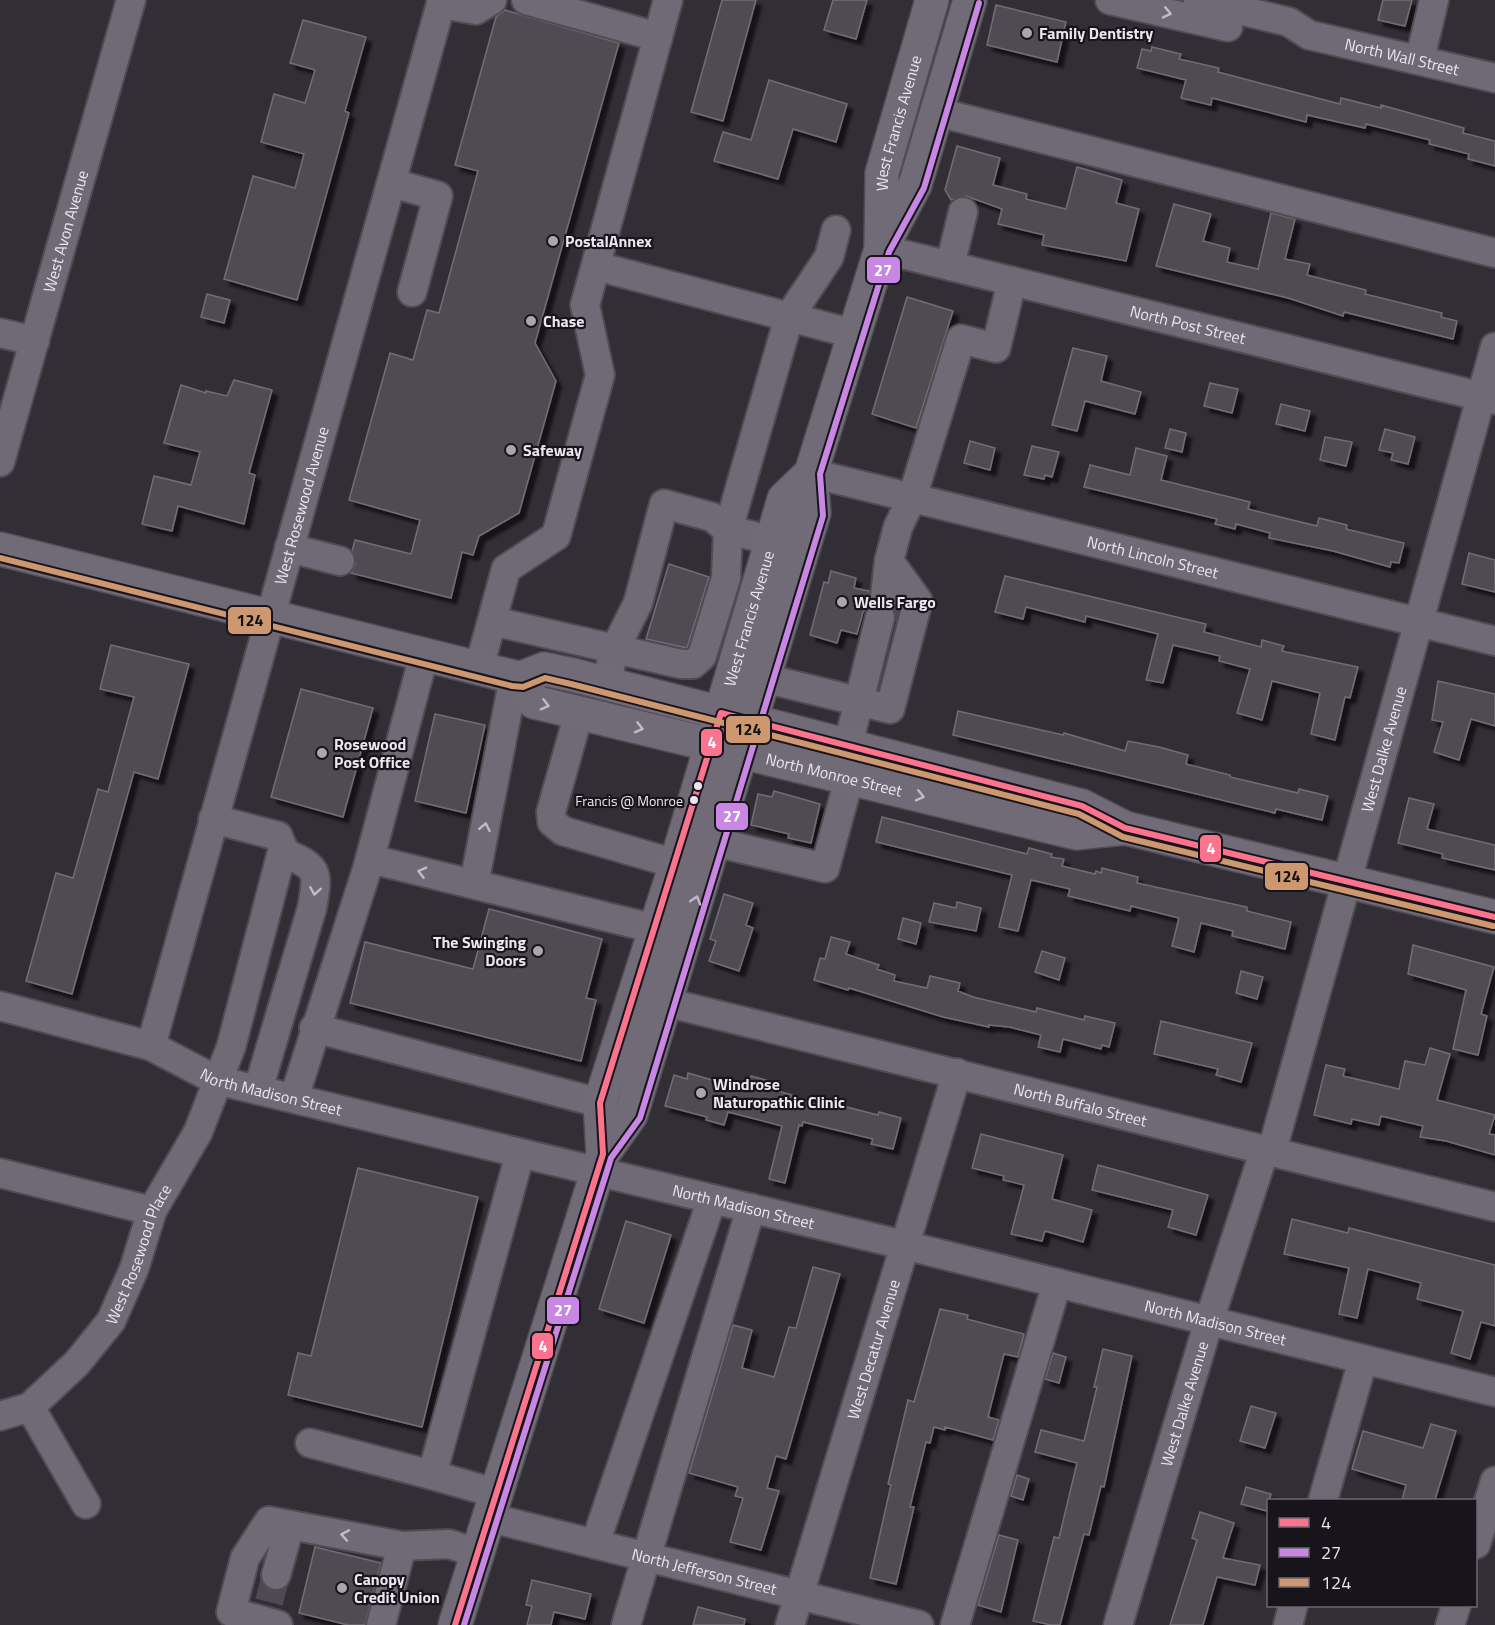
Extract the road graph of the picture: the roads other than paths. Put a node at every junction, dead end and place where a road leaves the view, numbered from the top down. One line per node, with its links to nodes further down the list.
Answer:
1 (131, 0): 28 (street, West Avon Avenue)
2 (492, 0): 10 (street)
3 (525, 0): 12 (street)
4 (668, 0): 12 (street)
5 (932, 0): 19 (main road, West Francis Avenue)
6 (970, 0): 15 (main road, West Francis Avenue)
7 (1110, 0): 11 (street, North Wall Street, one-way to 11)
8 (1198, 0): 11 (street, North Wall Street)
9 (1434, 0): 13 (street)
10 (442, 2): 16 (street, West Rosewood Avenue)
11 (1309, 35): 13 (street, North Wall Street)
12 (658, 37): 21 (street)
13 (1420, 59): 14 (street, North Wall Street)
14 (1495, 78)
15 (937, 112): 19 (main road, West Francis Avenue); 20 (street)
16 (392, 183): 24 (street); 37 (street, West Rosewood Avenue)
17 (963, 212): 22 (street)
18 (836, 230): 25 (street)
19 (881, 249): 22 (street, North Post Street); 27 (main road, West Francis Avenue)
20 (1495, 253)
21 (596, 266): 25 (street); 42 (street)
22 (950, 266): 23 (street, North Post Street)
23 (1012, 281): 31 (street, North Post Street); 34 (street)
24 (412, 292)
25 (789, 317): 27 (street); 35 (street)
26 (0, 333): 28 (street)
27 (854, 334): 33 (main road, West Francis Avenue)
28 (35, 341): 30 (street, West Avon Avenue)
29 (1495, 347): 31 (street, West Dalke Avenue)
30 (11, 382): 32 (street, West Avon Avenue)
31 (1488, 398): 43 (street, West Dalke Avenue)
32 (0, 462)
33 (811, 473): 34 (street, North Lincoln Street); 36 (main road, West Francis Avenue); 49 (main road, West Francis Avenue)
34 (912, 498): 40 (street); 43 (street, North Lincoln Street)
35 (728, 530): 36 (street); 45 (street); 45 (street)
36 (771, 540): 53 (main road, West Francis Avenue)
37 (289, 548): 39 (street); 41 (street, West Rosewood Avenue)
38 (0, 549): 41 (main road, North Monroe Street)
39 (340, 561)
40 (889, 561): 51 (street); 51 (street)
41 (269, 616): 46 (main road, North Monroe Street); 57 (street, West Rosewood Avenue)
42 (492, 621): 45 (street); 47 (street)
43 (1417, 622): 44 (street, North Lincoln Street); 63 (street, West Dalke Avenue)
44 (1495, 641)
45 (615, 649): 50 (street)
46 (424, 655): 47 (main road, North Monroe Street); 61 (street)
47 (479, 668): 48 (main road, North Monroe Street)
48 (518, 678): 50 (main road, North Monroe Street); 52 (main road, North Monroe Street, one-way to 52); 64 (street, one-way to 48)
49 (764, 678): 51 (street); 53 (main road, West Francis Avenue)
50 (605, 684): 53 (main road, North Monroe Street)
51 (860, 701): 54 (street)
52 (579, 713): 55 (main road, North Monroe Street, one-way to 55); 62 (street)
53 (736, 716): 54 (main road, North Monroe Street); 55 (main road, West Francis Avenue)
54 (848, 744): 58 (main road, North Monroe Street)
55 (726, 750): 56 (main road, North Monroe Street); 59 (main road, West Francis Avenue); 62 (main road, West Francis Avenue)
56 (849, 779): 58 (main road, North Monroe Street, one-way to 58); 59 (street)
57 (213, 819): 60 (street); 70 (street, West Rosewood Avenue)
58 (1125, 828): 63 (main road, North Monroe Street)
59 (714, 842): 67 (main road, West Francis Avenue, one-way to 59)
60 (282, 852): 72 (street, West Rosewood Place); 73 (street, one-way to 73)
61 (370, 859): 64 (street, one-way to 61); 69 (street)
62 (676, 864): 66 (main road, West Francis Avenue)
63 (1347, 883): 65 (main road, North Monroe Street); 76 (street, West Dalke Avenue)
64 (474, 884): 66 (street)
65 (1495, 917)
66 (656, 929): 75 (main road, West Francis Avenue)
67 (665, 1002): 71 (street, North Buffalo Street); 78 (main road, West Francis Avenue)
68 (0, 1005): 70 (street, North Madison Street)
69 (314, 1028): 74 (street); 75 (street)
70 (151, 1046): 72 (street, North Madison Street)
71 (957, 1073): 76 (street, North Buffalo Street); 84 (street, West Decatur Avenue)
72 (216, 1080): 73 (street, North Madison Street); 83 (street, West Rosewood Place)
73 (258, 1090): 74 (street, North Madison Street)
74 (294, 1098): 77 (street, North Madison Street)
75 (600, 1103): 78 (main road, West Francis Avenue)
76 (1268, 1150): 81 (street, North Buffalo Street); 86 (street, West Dalke Avenue)
77 (520, 1154): 78 (street, North Madison Street); 92 (street)
78 (600, 1163): 80 (street, North Madison Street); 96 (main road, West Francis Avenue)
79 (0, 1173): 83 (street)
80 (712, 1199): 82 (street, North Madison Street); 99 (street)
81 (1495, 1207)
82 (751, 1208): 84 (street, North Madison Street); 102 (street)
83 (152, 1211): 89 (street, West Rosewood Place)
84 (904, 1245): 85 (street, North Madison Street); 104 (street, West Decatur Avenue)
85 (1057, 1283): 86 (street, North Madison Street); 113 (street)
86 (1209, 1321): 87 (street, North Madison Street); 114 (street, West Dalke Avenue)
87 (1363, 1360): 88 (street, North Madison Street); 94 (street)
88 (1495, 1392)
89 (30, 1407): 90 (street); 95 (street)
90 (0, 1416)
91 (310, 1443): 92 (street, North Jefferson Street)
92 (432, 1476): 96 (street, North Jefferson Street)
93 (1495, 1481): 98 (street)
94 (1323, 1499)
95 (86, 1504)
96 (491, 1505): 99 (street, North Jefferson Street); 101 (main road, West Francis Avenue)
97 (290, 1525): 100 (street, one-way to 97); 103 (street); 107 (street)
98 (1477, 1541)
99 (595, 1544): 102 (street, North Jefferson Street)
100 (402, 1546): 101 (street); 108 (street)
101 (477, 1553): 109 (main road, West Francis Avenue)
102 (646, 1557): 104 (street, North Jefferson Street); 110 (street)
103 (276, 1575)
104 (799, 1595): 111 (street, West Decatur Avenue); 112 (street, North Jefferson Street)
105 (1292, 1607): 115 (street)
106 (1455, 1607): 116 (street)
107 (271, 1616)
108 (381, 1625)
109 (455, 1625)
110 (626, 1625)
111 (790, 1625)
112 (919, 1625)
113 (955, 1625)
114 (1118, 1625)
115 (1288, 1625)
116 (1450, 1625)

